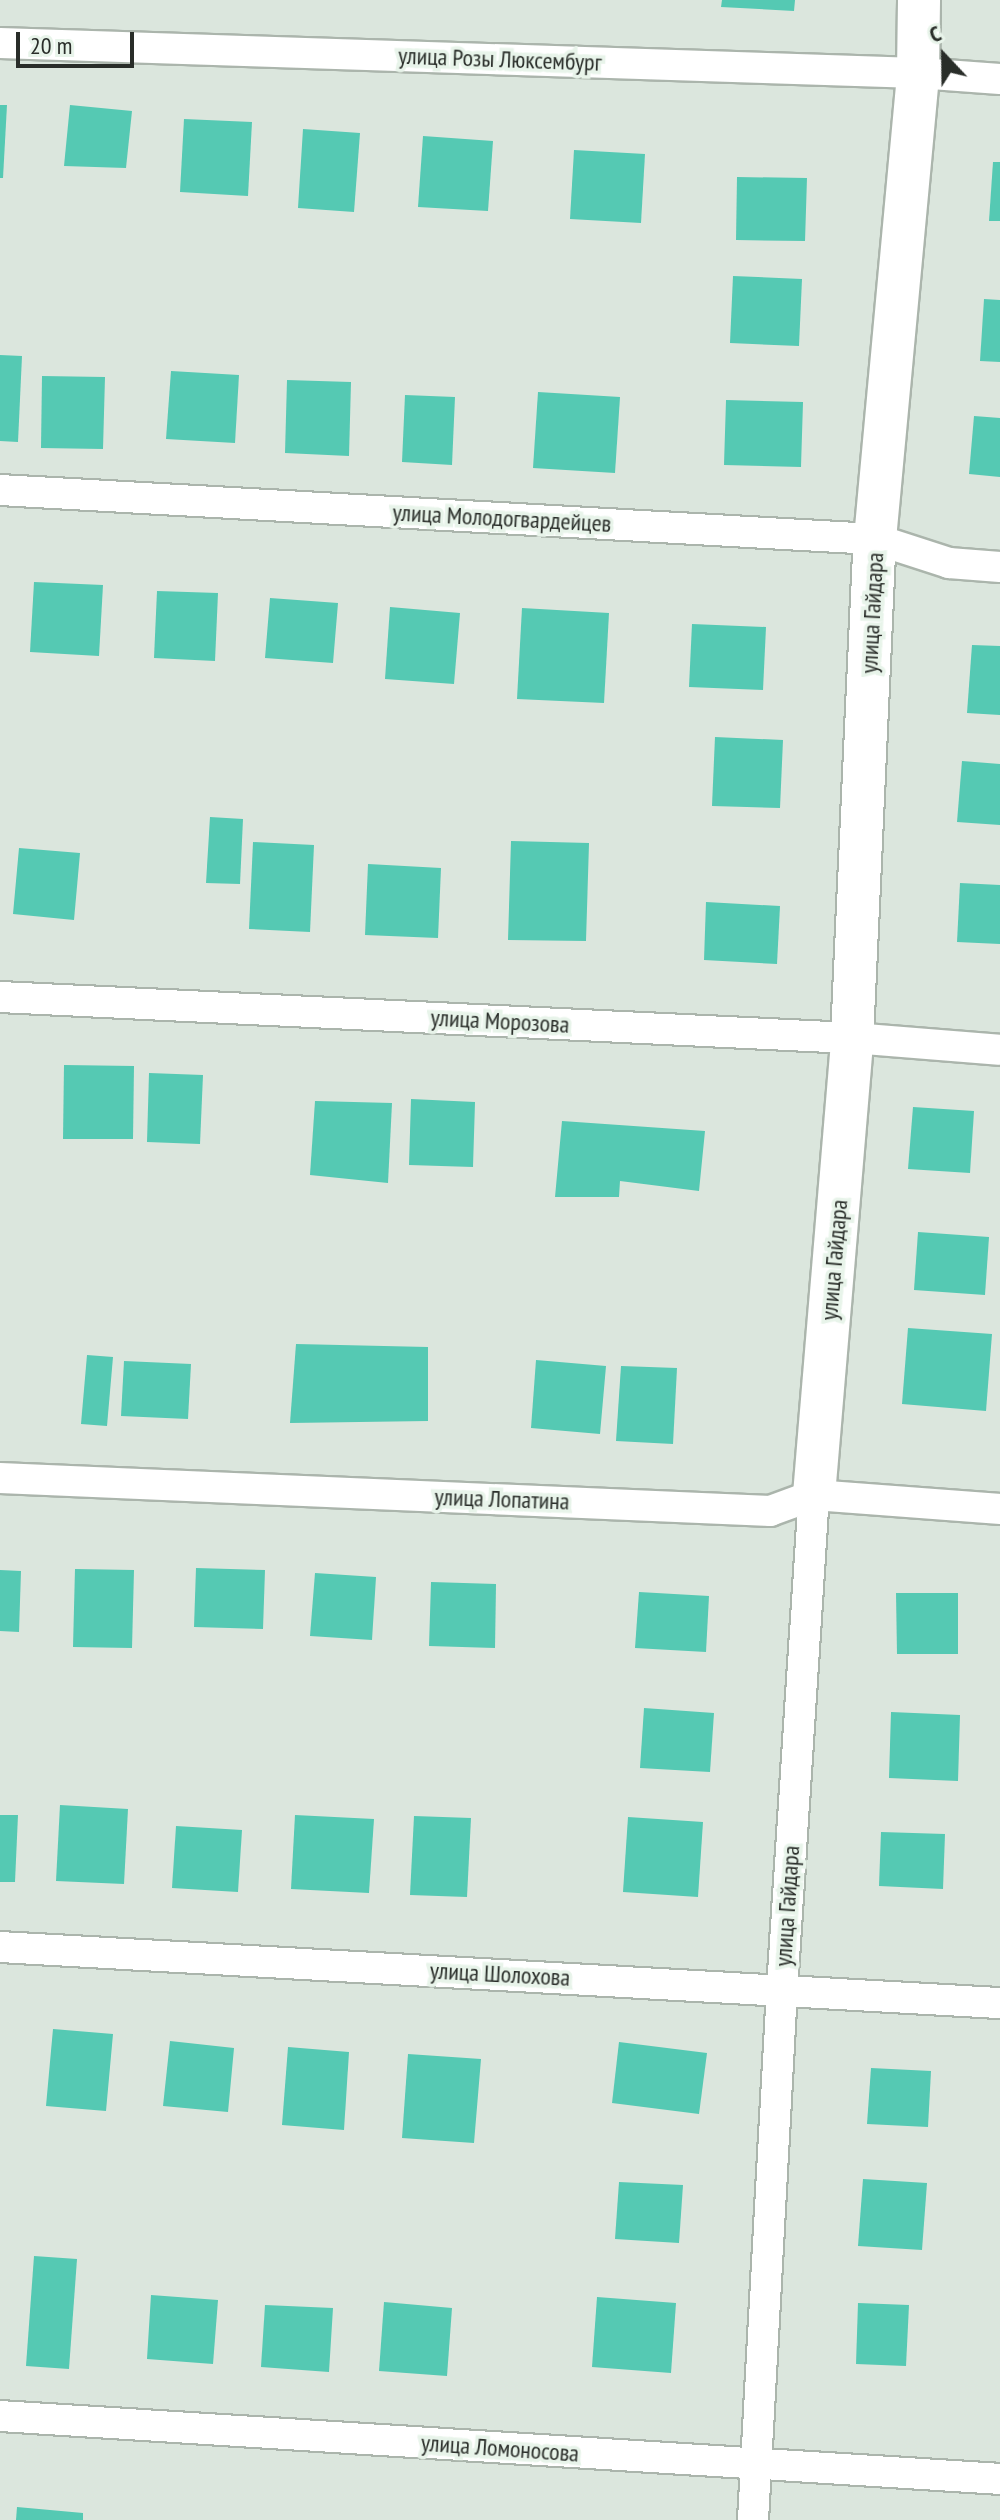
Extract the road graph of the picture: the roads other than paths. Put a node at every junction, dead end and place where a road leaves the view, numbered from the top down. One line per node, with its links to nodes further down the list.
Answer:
1 (919, 0): 3 (street, улица Гайдара)
2 (0, 43): 3 (street, улица Розы Люксембург)
3 (918, 73): 4 (street, улица Розы Люксембург); 6 (street, улица Гайдара)
4 (1000, 79)
5 (0, 490): 6 (street, улица Молодогвардейцев)
6 (875, 539): 7 (street, улица Молодогвардейцев); 9 (street, улица Гайдара)
7 (1000, 567)
8 (0, 997): 9 (street, улица Морозова)
9 (852, 1038): 10 (street, улица Морозова); 12 (street, улица Гайдара)
10 (1000, 1050)
11 (0, 1478): 12 (street, улица Лопатина)
12 (814, 1495): 13 (street, улица Лопатина); 15 (street, улица Гайдара)
13 (1000, 1509)
14 (0, 1947): 15 (street, улица Шолохова)
15 (782, 1989): 16 (street, улица Шолохова); 18 (street, улица Гайдара)
16 (1000, 2003)
17 (0, 2416): 18 (street, улица Ломоносова)
18 (756, 2465): 19 (street, улица Ломоносова); 20 (street, улица Гайдара)
19 (1000, 2479)
20 (753, 2520)

